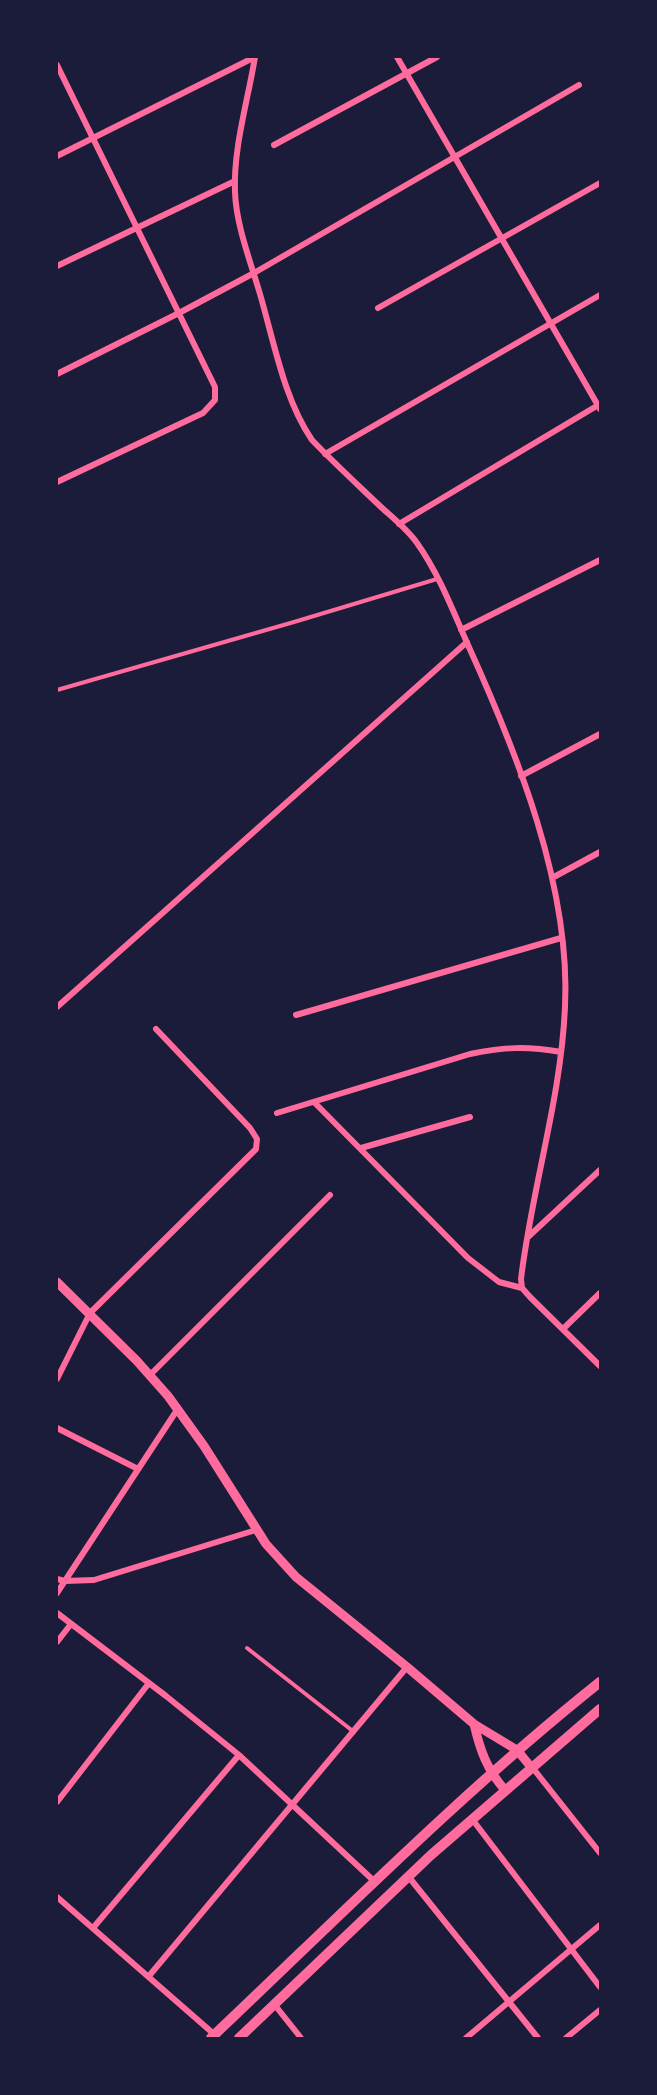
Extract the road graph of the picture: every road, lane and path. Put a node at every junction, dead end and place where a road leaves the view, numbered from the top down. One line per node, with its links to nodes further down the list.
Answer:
1 (255, 57): 7 (street); 11 (street)
2 (398, 57): 5 (street)
3 (437, 57): 5 (street)
4 (57, 65): 7 (street)
5 (407, 74): 8 (street); 10 (street)
6 (579, 85): 10 (street)
7 (93, 138): 9 (street); 13 (street)
8 (274, 145)
9 (57, 156)
10 (454, 158): 14 (street); 16 (street)
11 (235, 182): 13 (street); 16 (street)
12 (600, 183): 14 (street)
13 (136, 228): 15 (street); 19 (street)
14 (501, 238): 18 (street); 20 (street)
15 (57, 266)
16 (254, 273): 19 (street); 23 (street)
17 (600, 295): 20 (street)
18 (378, 308)
19 (179, 313): 21 (street); 24 (street)
20 (550, 324): 22 (street); 23 (street)
21 (57, 374)
22 (599, 406): 25 (street)
23 (325, 454): 25 (street)
24 (57, 482)
25 (399, 524): 27 (street)
26 (600, 561): 28 (street)
27 (437, 579): 28 (street); 30 (lane)
28 (461, 630): 29 (street)
29 (467, 642): 32 (street); 36 (street)
30 (57, 690)
31 (600, 734): 32 (street)
32 (521, 776): 34 (street)
33 (600, 852): 34 (street)
34 (552, 878): 35 (street)
35 (561, 938): 37 (street); 39 (street)
36 (57, 1007)
37 (296, 1015)
38 (156, 1029): 50 (street)
39 (561, 1052): 40 (street); 46 (street)
40 (314, 1102): 41 (street); 43 (street)
41 (277, 1113)
42 (470, 1117): 43 (street)
43 (361, 1148): 48 (street)
44 (600, 1170): 46 (street)
45 (330, 1195): 53 (street)
46 (527, 1238): 48 (street)
47 (57, 1282): 50 (street)
48 (522, 1288): 51 (street)
49 (600, 1293): 51 (street)
50 (90, 1313): 53 (street); 54 (street)
51 (563, 1329): 52 (street)
52 (600, 1366)
53 (150, 1375): 55 (street)
54 (57, 1379)
55 (177, 1410): 57 (street); 58 (street)
56 (57, 1428): 57 (street)
57 (138, 1469): 60 (street)
58 (256, 1530): 60 (street); 66 (street)
59 (57, 1579): 60 (street)
60 (65, 1581): 61 (street)
61 (57, 1593)
62 (57, 1613): 63 (street)
63 (71, 1624): 64 (street); 68 (street)
64 (57, 1642)
65 (247, 1648): 71 (lane)
66 (407, 1667): 70 (street); 71 (street)
67 (600, 1682): 72 (main road)
68 (149, 1683): 73 (street); 77 (street)
69 (600, 1709): 74 (main road)
70 (474, 1724): 72 (street); 75 (street)
71 (354, 1732): 78 (street)
72 (517, 1750): 74 (street); 75 (main road)
73 (239, 1755): 78 (street); 85 (street)
74 (531, 1767): 76 (main road); 80 (street)
75 (490, 1774): 76 (street); 82 (main road)
76 (505, 1790): 79 (main road)
77 (57, 1802)
78 (293, 1805): 82 (street); 87 (street)
79 (472, 1819): 81 (main road); 86 (street)
80 (600, 1853)
81 (408, 1876): 89 (street); 90 (main road)
82 (374, 1881): 92 (main road)
83 (57, 1897): 85 (street)
84 (600, 1925): 86 (street)
85 (93, 1928): 87 (street)
86 (571, 1949): 88 (street); 89 (street)
87 (149, 1976): 92 (street)
88 (600, 1987)
89 (509, 2001): 95 (street); 96 (street)
90 (274, 2004): 93 (main road); 94 (street)
91 (600, 2010): 97 (street)
92 (213, 2036)
93 (238, 2038)
94 (301, 2038)
95 (466, 2038)
96 (538, 2038)
97 (566, 2038)

